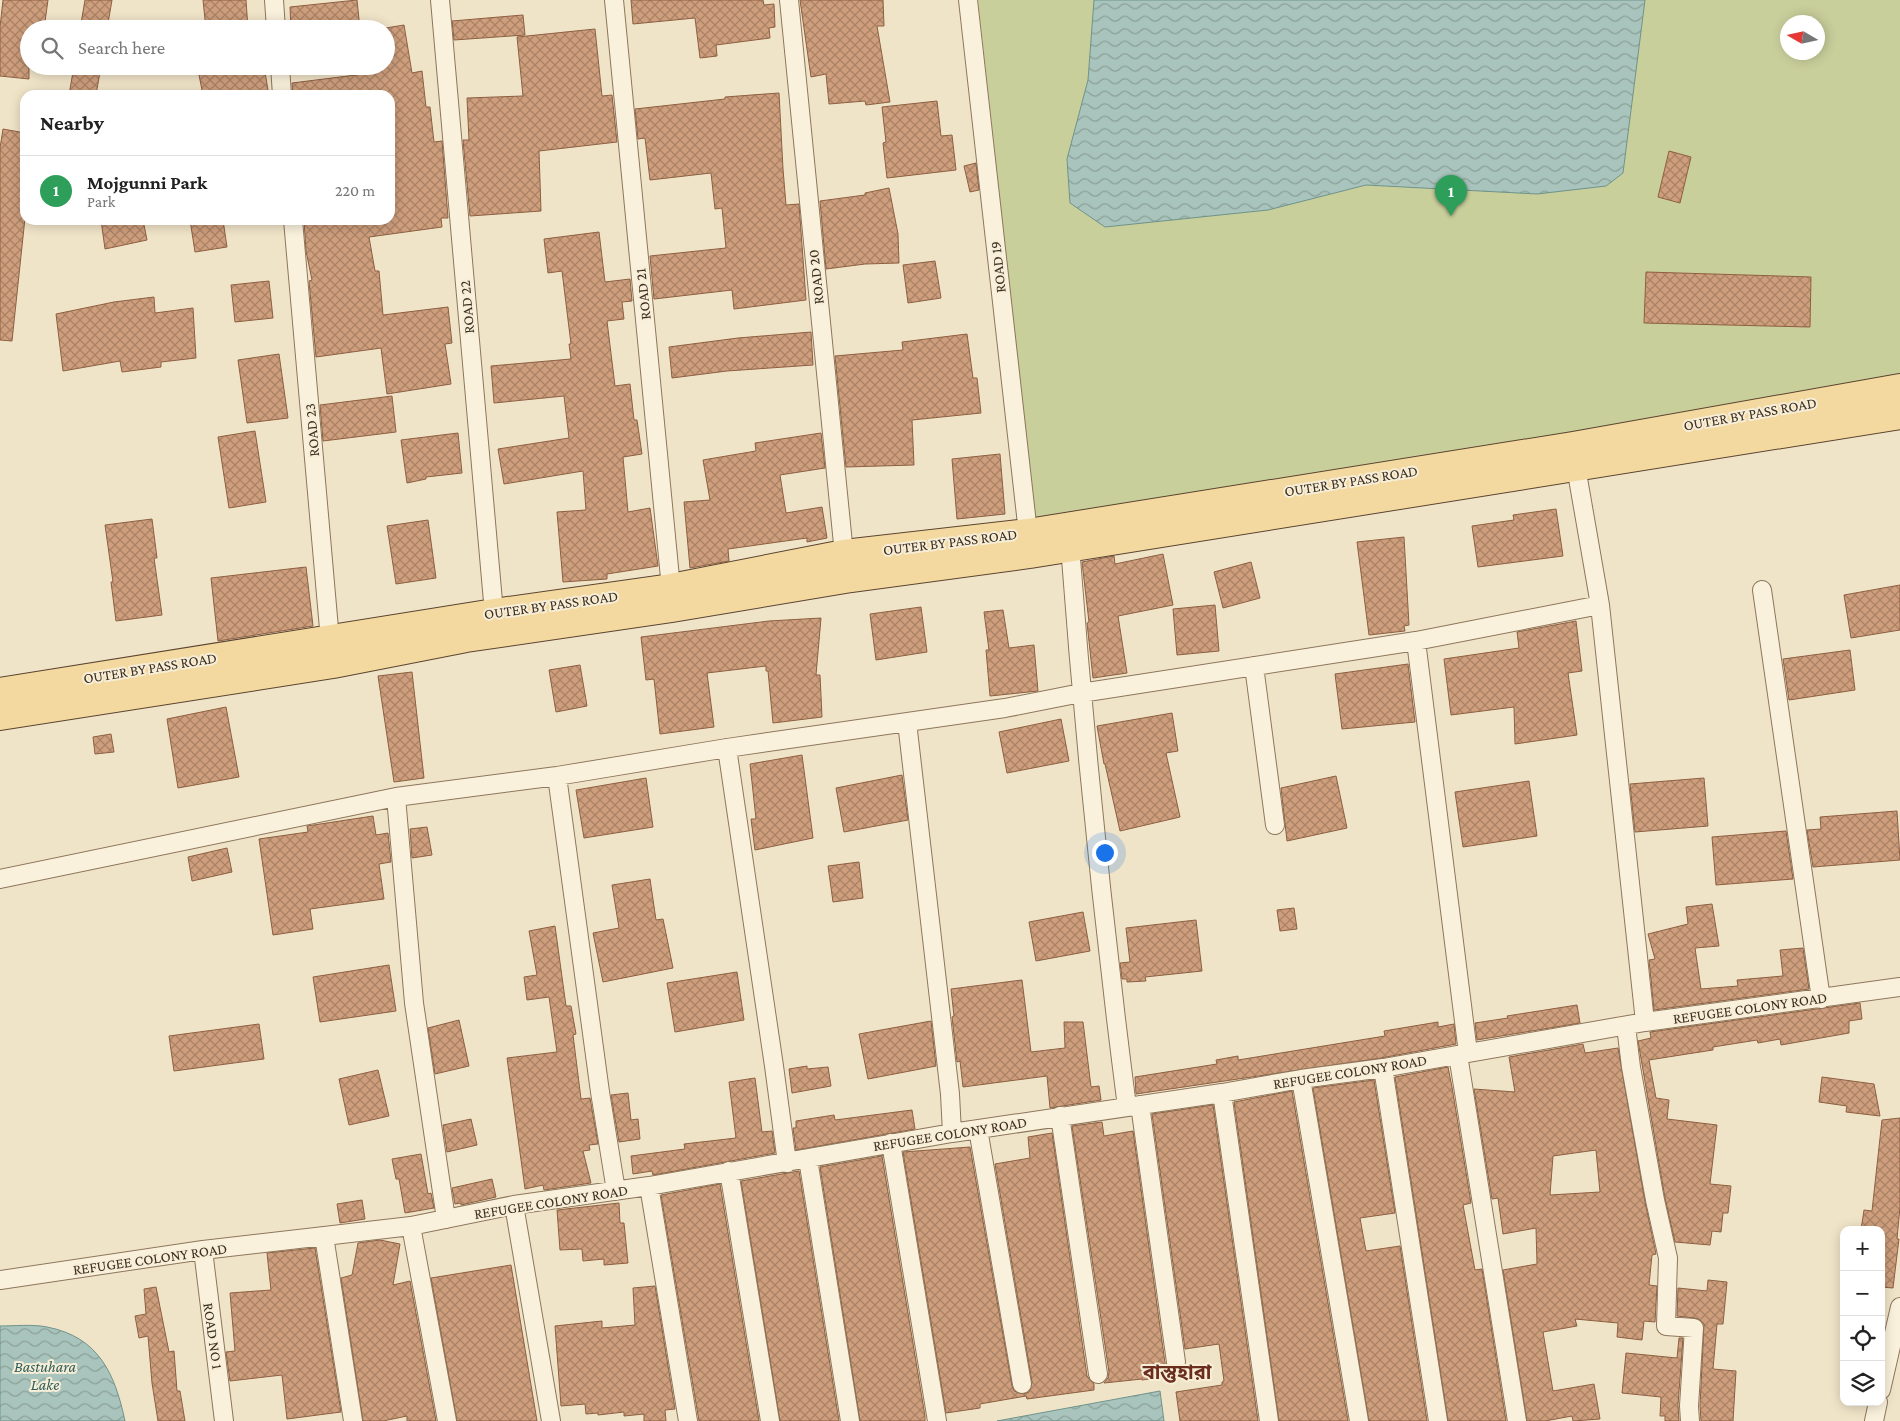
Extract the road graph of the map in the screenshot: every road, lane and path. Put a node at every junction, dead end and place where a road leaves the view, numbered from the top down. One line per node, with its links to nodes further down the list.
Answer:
1 (274, 0): 6 (street)
2 (440, 0): 19 (street, ROAD 22)
3 (614, 0): 16 (street, ROAD 21)
4 (789, 0): 15 (street, ROAD 20)
5 (968, 0): 13 (street, ROAD 19)
6 (275, 20)
7 (281, 75): 8 (street)
8 (282, 90)
9 (293, 225): 20 (street, ROAD 23)
10 (1900, 388): 13 (main road, OUTER BY PASS ROAD)
11 (1900, 415): 12 (main road, OUTER BY PASS ROAD)
12 (1576, 467): 14 (main road, OUTER BY PASS ROAD); 18 (street)
13 (1028, 533): 15 (main road, OUTER BY PASS ROAD)
14 (1070, 546): 24 (street); 25 (main road, OUTER BY PASS ROAD)
15 (844, 554): 16 (main road, OUTER BY PASS ROAD)
16 (671, 588): 19 (main road, OUTER BY PASS ROAD)
17 (1762, 590): 33 (street)
18 (1600, 606): 21 (street); 34 (street)
19 (494, 613): 20 (main road, OUTER BY PASS ROAD)
20 (330, 640): 23 (main road, OUTER BY PASS ROAD)
21 (1416, 641): 22 (street); 36 (street)
22 (1254, 666): 24 (street); 30 (street)
23 (0, 692)
24 (1081, 693): 26 (street); 40 (street)
25 (0, 716)
26 (908, 722): 27 (street); 43 (street)
27 (727, 748): 28 (street); 46 (street)
28 (557, 776): 29 (street); 49 (street)
29 (396, 797): 31 (street); 51 (street)
30 (1275, 825)
31 (0, 879)
32 (1900, 987): 33 (street, REFUGEE COLONY ROAD)
33 (1821, 999): 34 (street, REFUGEE COLONY ROAD)
34 (1645, 1022): 35 (street, REFUGEE COLONY ROAD)
35 (1626, 1026): 36 (street, REFUGEE COLONY ROAD); 74 (street)
36 (1463, 1054): 37 (street, REFUGEE COLONY ROAD); 73 (street)
37 (1383, 1068): 38 (street, REFUGEE COLONY ROAD); 72 (street)
38 (1300, 1079): 39 (street, REFUGEE COLONY ROAD); 71 (street)
39 (1222, 1093): 40 (street, REFUGEE COLONY ROAD); 70 (street)
40 (1133, 1106): 41 (street, REFUGEE COLONY ROAD); 57 (street)
41 (1060, 1116): 42 (street, REFUGEE COLONY ROAD); 59 (street)
42 (978, 1129): 43 (street, REFUGEE COLONY ROAD); 60 (street)
43 (952, 1133): 44 (street, REFUGEE COLONY ROAD)
44 (890, 1143): 45 (street, REFUGEE COLONY ROAD); 69 (street)
45 (808, 1159): 46 (street, REFUGEE COLONY ROAD); 68 (street)
46 (787, 1163): 47 (street, REFUGEE COLONY ROAD)
47 (729, 1171): 48 (street, REFUGEE COLONY ROAD); 67 (street)
48 (649, 1186): 49 (street, REFUGEE COLONY ROAD); 66 (street)
49 (616, 1191): 50 (street, REFUGEE COLONY ROAD)
50 (514, 1205): 51 (street, REFUGEE COLONY ROAD); 65 (street)
51 (446, 1219): 52 (street, REFUGEE COLONY ROAD)
52 (411, 1226): 53 (street, REFUGEE COLONY ROAD); 64 (street)
53 (324, 1236): 54 (street, REFUGEE COLONY ROAD); 63 (street)
54 (203, 1250): 55 (street, REFUGEE COLONY ROAD); 62 (street, ROAD NO 1)
55 (0, 1280)
56 (1900, 1307): 58 (street)
57 (1176, 1362)
58 (1885, 1373)
59 (1098, 1374)
60 (1022, 1384)
61 (1877, 1406): 75 (street)
62 (224, 1421)
63 (353, 1421)
64 (447, 1421)
65 (551, 1421)
66 (688, 1421)
67 (770, 1421)
68 (850, 1421)
69 (937, 1421)
70 (1269, 1421)
71 (1360, 1421)
72 (1438, 1421)
73 (1518, 1421)
74 (1690, 1421)
75 (1874, 1421)

